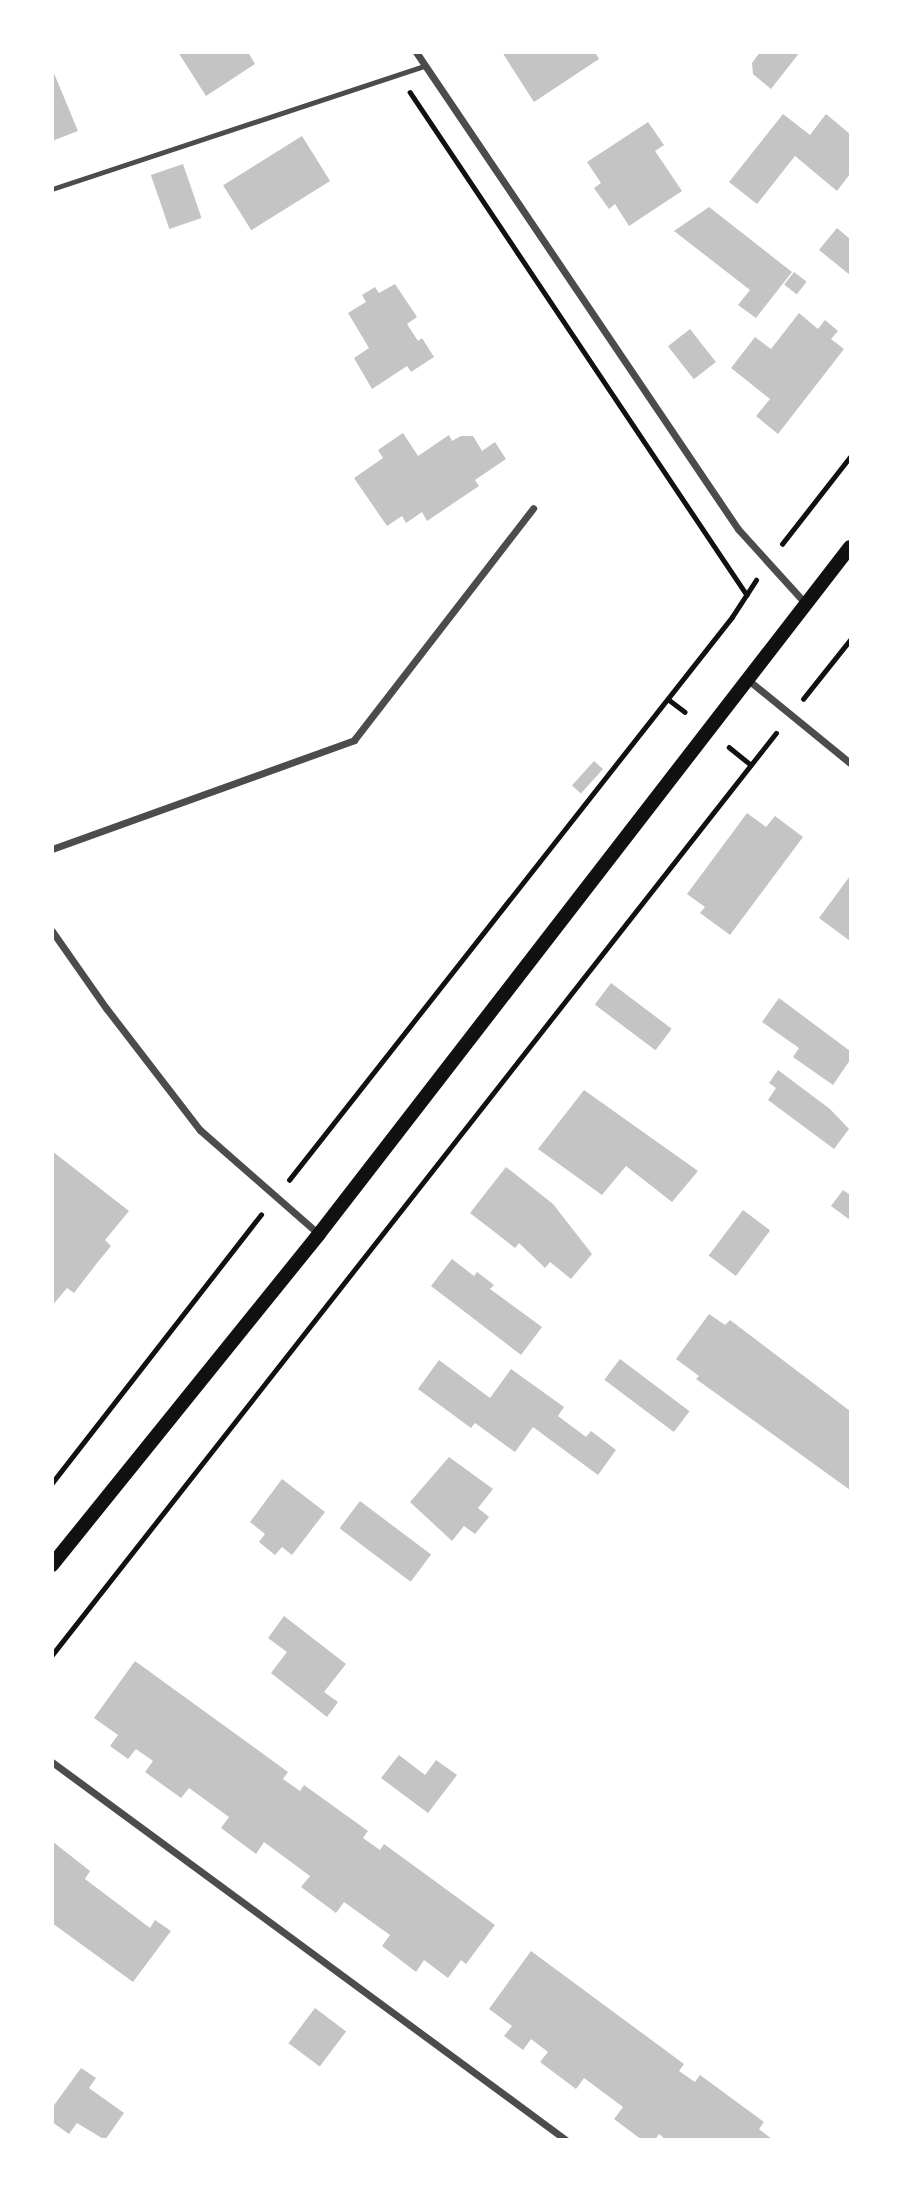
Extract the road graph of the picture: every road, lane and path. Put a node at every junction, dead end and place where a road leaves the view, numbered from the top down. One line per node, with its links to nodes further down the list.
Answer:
1 (416, 52): 2 (street)
2 (425, 66): 3 (lane); 8 (street)
3 (398, 74): 4 (lane); 9 (path)
4 (52, 189)
5 (850, 457): 8 (path)
6 (533, 508): 19 (street)
7 (850, 547): 10 (main road)
8 (768, 562): 9 (path); 10 (street)
9 (747, 595): 13 (path)
10 (806, 604): 12 (main road)
11 (850, 640): 15 (path)
12 (747, 678): 15 (street); 23 (main road)
13 (668, 699): 14 (path); 21 (path)
14 (685, 712)
15 (790, 715): 17 (street); 18 (path)
16 (729, 747): 18 (path)
17 (850, 763)
18 (751, 765): 26 (path)
19 (52, 849)
20 (52, 931): 23 (street)
21 (285, 1185)
22 (268, 1206): 24 (path)
23 (319, 1234): 25 (main road)
24 (52, 1483)
25 (52, 1565)
26 (52, 1655)
27 (52, 1762): 28 (street)
28 (566, 2140)

